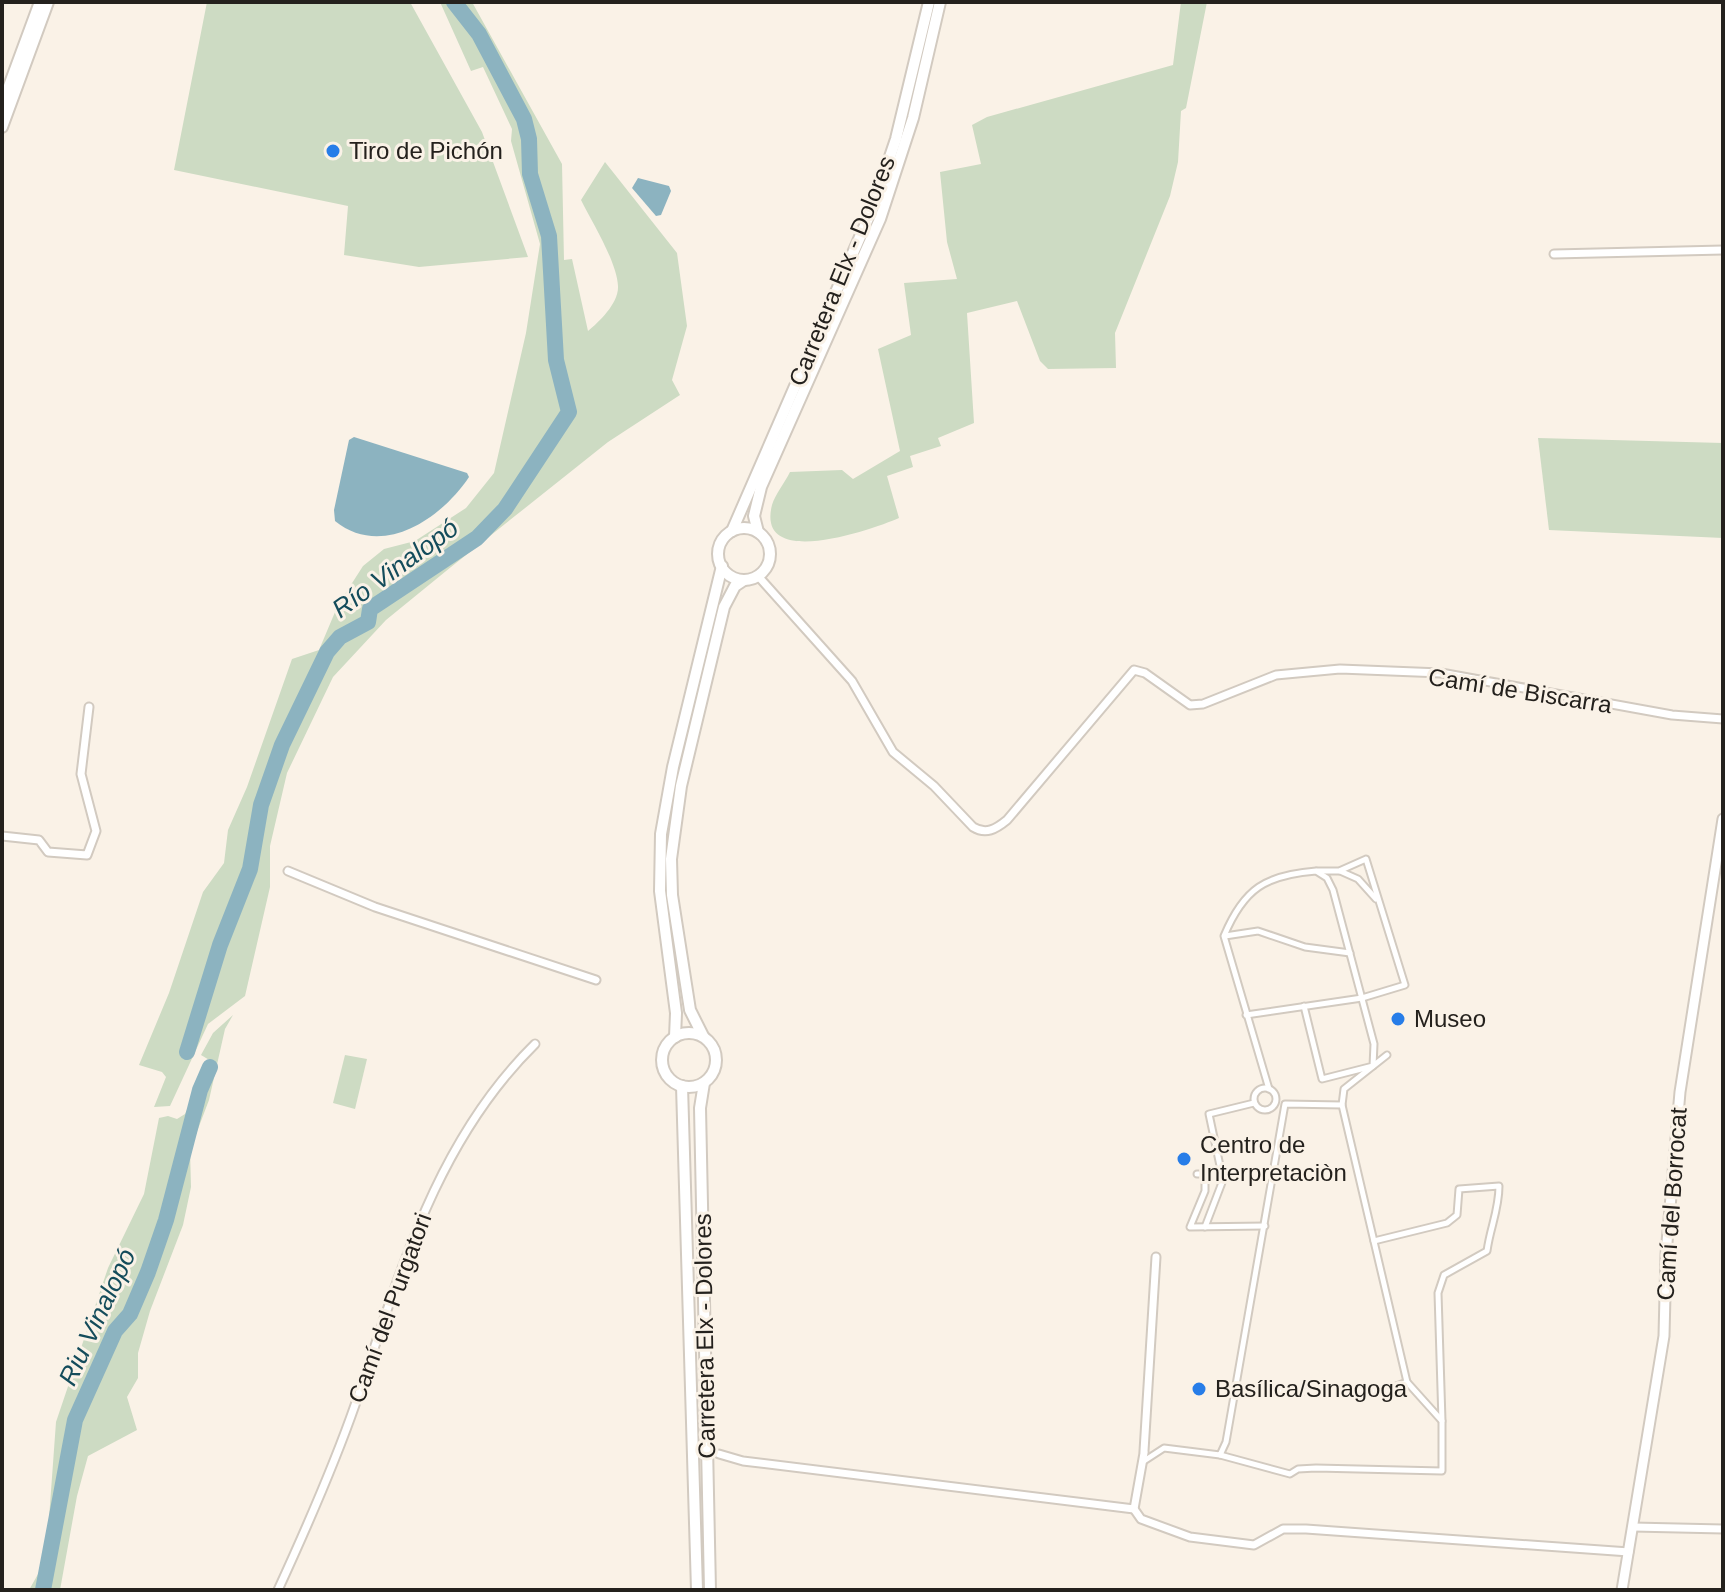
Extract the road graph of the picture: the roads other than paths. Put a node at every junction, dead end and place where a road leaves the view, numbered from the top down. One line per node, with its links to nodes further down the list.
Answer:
1 (40, 2): 5 (main road)
2 (48, 2): 6 (main road)
3 (929, 2): 9 (main road, Carretera Elx - Dolores)
4 (940, 2): 10 (main road, Carretera Elx - Dolores)
5 (2, 105)
6 (2, 127)
7 (1723, 250): 8 (street)
8 (1554, 254)
9 (732, 531): 10 (main road); 11 (main road)
10 (758, 532): 12 (main road)
11 (722, 566): 13 (main road); 29 (main road)
12 (758, 576): 13 (main road); 15 (street, Camí de Biscarra)
13 (744, 580): 28 (main road)
14 (89, 707): 17 (street)
15 (1723, 719)
16 (1723, 819): 52 (street, Camí del Borrocat)
17 (2, 836)
18 (288, 871): 24 (street)
19 (1316, 871): 20 (street); 22 (street); 23 (street)
20 (1339, 871): 21 (street); 21 (street)
21 (1379, 903): 25 (street)
22 (1224, 936): 23 (street); 27 (street)
23 (1350, 953): 25 (street)
24 (596, 980)
25 (1362, 998): 26 (street); 32 (street)
26 (1304, 1006): 27 (street); 32 (street)
27 (1246, 1015): 35 (street)
28 (703, 1036): 29 (main road); 33 (main road)
29 (675, 1037): 34 (main road)
30 (535, 1044): 55 (street, Camí del Purgatori)
31 (1387, 1055): 32 (street)
32 (1373, 1066): 39 (street)
33 (704, 1083): 34 (main road); 57 (main road, Carretera Elx - Dolores)
34 (682, 1086): 56 (main road, Carretera Elx - Dolores)
35 (1269, 1089): 36 (street); 37 (street)
36 (1254, 1103): 37 (street); 42 (street)
37 (1275, 1104): 38 (street)
38 (1285, 1104): 39 (street); 41 (street)
39 (1342, 1105): 43 (street)
40 (1197, 1174): 42 (street)
41 (1265, 1226): 42 (street); 46 (street)
42 (1205, 1227)
43 (1374, 1241): 45 (street); 47 (street)
44 (1156, 1257): 49 (street)
45 (1407, 1382): 46 (street); 47 (street)
46 (1236, 1391): 50 (street)
47 (1442, 1421): 50 (street)
48 (719, 1454): 51 (street)
49 (1143, 1455): 50 (street); 51 (street)
50 (1220, 1455)
51 (1134, 1509): 54 (street)
52 (1633, 1527): 53 (street); 54 (street, Camí del Borrocat)
53 (1723, 1529)
54 (1629, 1552): 58 (street, Camí del Borrocat)
55 (278, 1590)
56 (697, 1590)
57 (710, 1590)
58 (1622, 1590)

